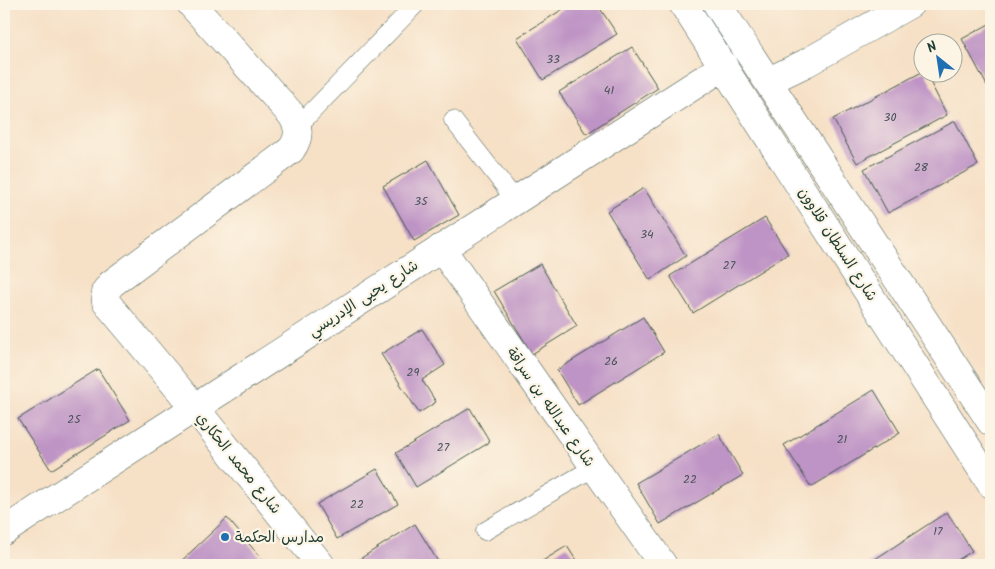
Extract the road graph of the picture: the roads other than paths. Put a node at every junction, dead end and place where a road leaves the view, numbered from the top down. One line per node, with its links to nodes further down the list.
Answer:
1 (191, 4): 9 (street)
2 (416, 4): 9 (lane)
3 (683, 4): 6 (street, شارع السلطان قلاوون)
4 (717, 4): 7 (street, شارع السلطان قلاوون)
5 (910, 4): 7 (street)
6 (724, 66): 10 (street, شارع يحيى الإدريسي); 15 (street, شارع السلطان قلاوون)
7 (769, 81): 13 (street, شارع السلطان قلاوون)
8 (453, 120): 10 (lane)
9 (298, 126): 12 (street, شارع محمد الحكاري)
10 (516, 201): 11 (street, شارع يحيى الإدريسي)
11 (441, 248): 12 (street, شارع يحيى الإدريسي); 14 (street, شارع عبدالله بن سراقة)
12 (194, 407): 16 (street, شارع يحيى الإدريسي); 18 (street, شارع محمد الحكاري)
13 (991, 422)
14 (593, 468): 17 (lane); 19 (street, شارع عبدالله بن سراقة)
15 (991, 484)
16 (4, 531)
17 (485, 531)
18 (321, 565)
19 (663, 565)

